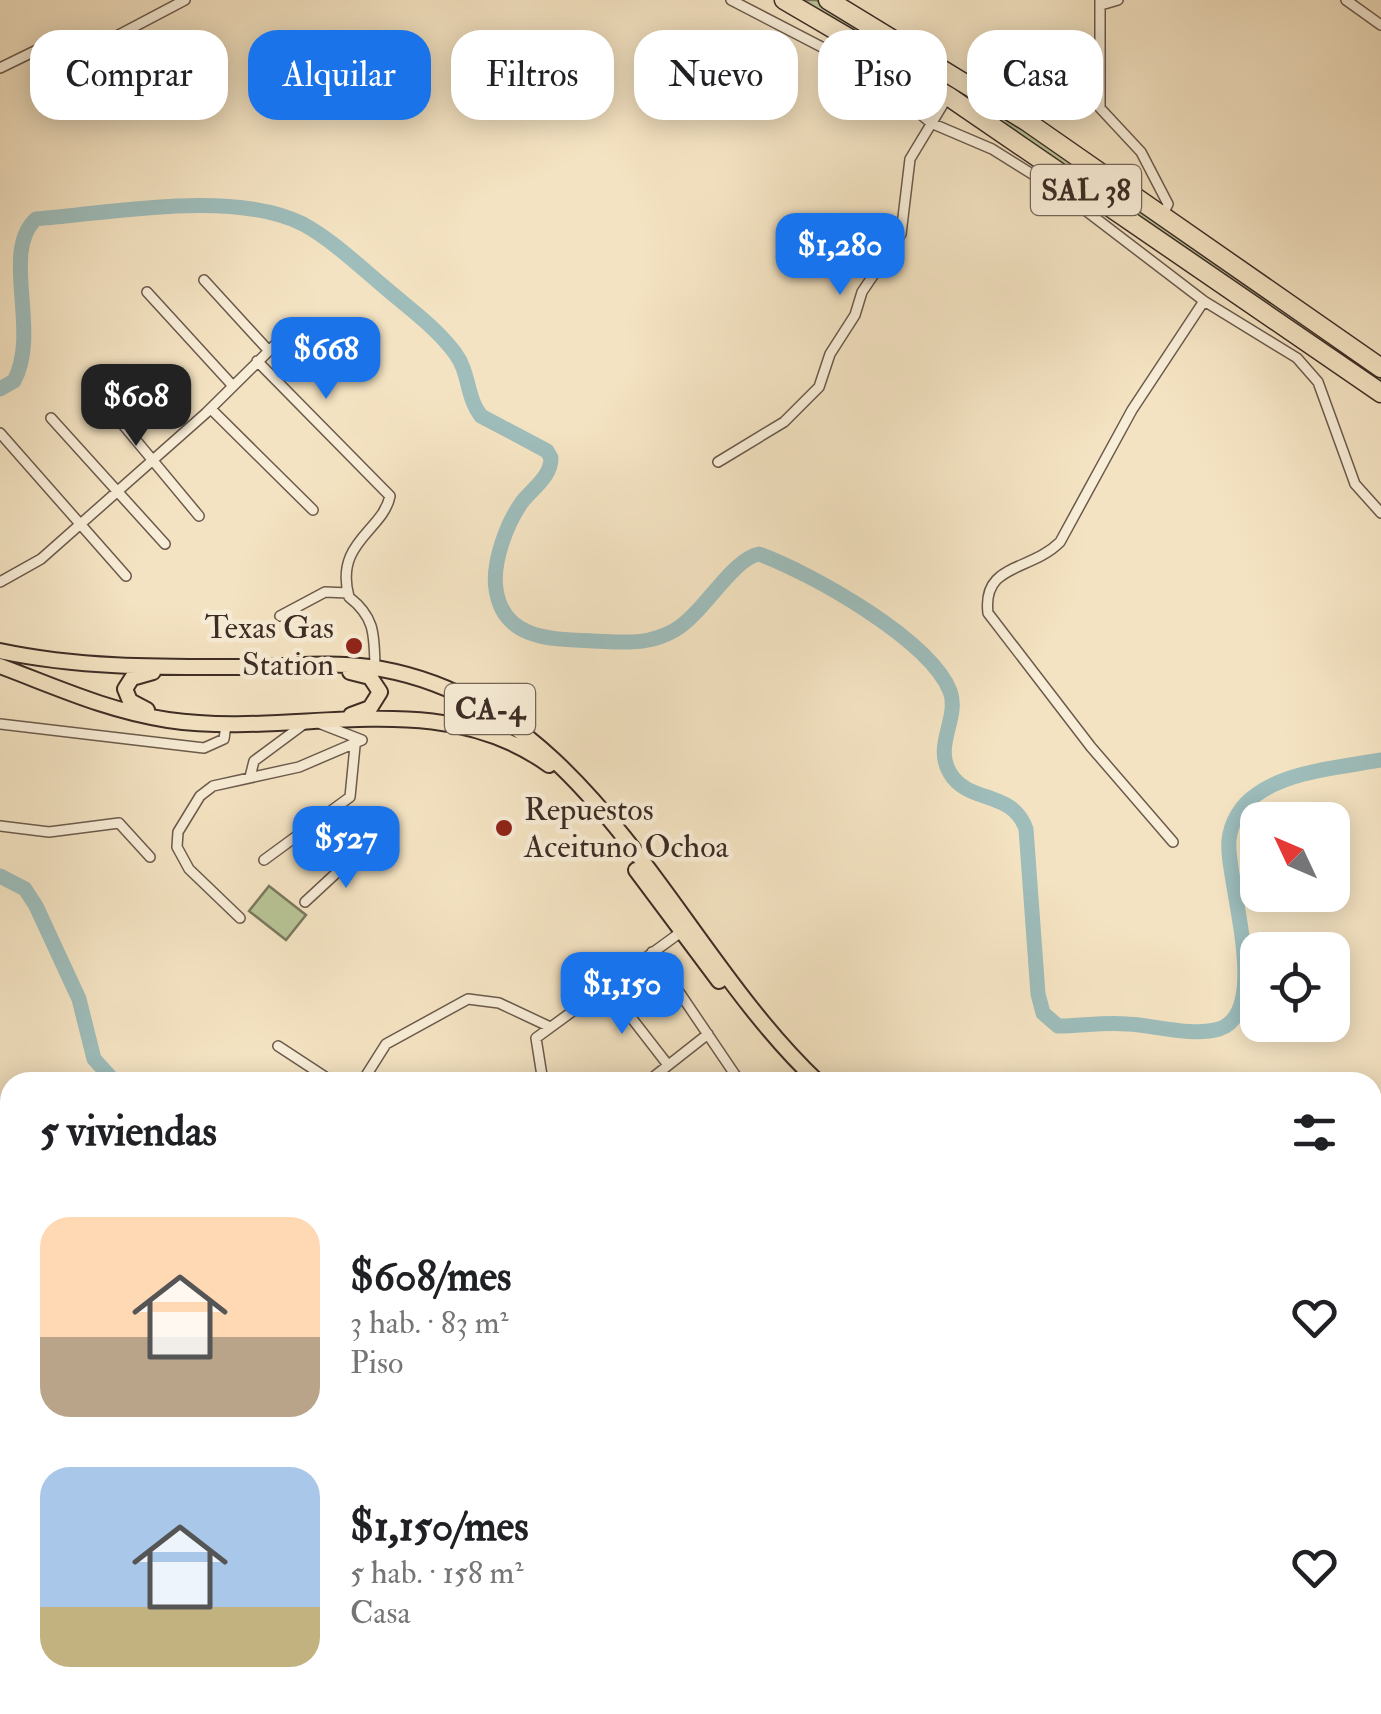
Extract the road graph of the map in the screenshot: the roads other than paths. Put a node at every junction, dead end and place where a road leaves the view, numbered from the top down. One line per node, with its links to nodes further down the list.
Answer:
1 (185, 0): 9 (street)
2 (731, 0): 11 (street)
3 (784, 0): 10 (highway, SAL 38)
4 (828, 0): 12 (highway, SAL 38)
5 (1118, 0): 7 (street)
6 (1346, 0): 8 (street)
7 (1101, 2): 12 (street)
8 (1381, 25)
9 (0, 68)
10 (948, 96): 11 (street); 21 (highway, SAL 38)
11 (931, 123): 15 (street); 27 (street)
12 (1162, 217): 19 (highway, SAL 38)
13 (204, 280): 17 (street)
14 (147, 292): 20 (street)
15 (1204, 300): 30 (street); 54 (street)
16 (284, 335): 17 (street)
17 (268, 350): 18 (street)
18 (258, 361): 20 (street); 36 (street)
19 (1381, 368)
20 (233, 386): 23 (street)
21 (1381, 393)
22 (105, 403): 26 (street)
23 (211, 409): 26 (street); 29 (street)
24 (51, 418): 28 (street)
25 (0, 433): 32 (street)
26 (153, 460): 28 (street); 31 (street)
27 (718, 462)
28 (116, 490): 32 (street); 33 (street)
29 (313, 510)
30 (1381, 513)
31 (199, 516)
32 (78, 525): 34 (street); 35 (street)
33 (165, 544)
34 (126, 576)
35 (0, 582)
36 (348, 594): 37 (street); 42 (street)
37 (280, 616)
38 (0, 651): 40 (main road, CA-4)
39 (0, 666): 43 (main road, CA-4)
40 (188, 666): 41 (main road, CA-4); 43 (main road)
41 (329, 666): 42 (main road, CA-4); 44 (main road)
42 (375, 668): 74 (main road, CA-4)
43 (168, 720): 47 (main road, CA-4)
44 (326, 723): 46 (main road, CA-4); 50 (street); 61 (main road, CA-4)
45 (0, 724): 47 (street)
46 (304, 724): 48 (main road, CA-4); 49 (street)
47 (226, 725): 48 (main road, CA-4)
48 (262, 726): 49 (street)
49 (272, 746): 51 (street)
50 (355, 746): 51 (street); 53 (street)
51 (250, 778): 60 (street)
52 (0, 826): 56 (street)
53 (309, 829): 57 (street); 58 (street)
54 (1173, 842)
55 (360, 851): 58 (street)
56 (150, 857)
57 (264, 860)
58 (340, 871): 59 (street)
59 (304, 902)
60 (240, 918)
61 (681, 932): 62 (street); 73 (main road, CA-4)
62 (652, 952): 63 (street); 65 (street)
63 (606, 984): 64 (street); 67 (street)
64 (548, 1026): 69 (street); 70 (street)
65 (708, 1034): 67 (street); 72 (street)
66 (278, 1046): 68 (street)
67 (668, 1065): 71 (street)
68 (317, 1072)
69 (368, 1072)
70 (541, 1072)
71 (659, 1072)
72 (731, 1072)
73 (796, 1072)
74 (809, 1072)

